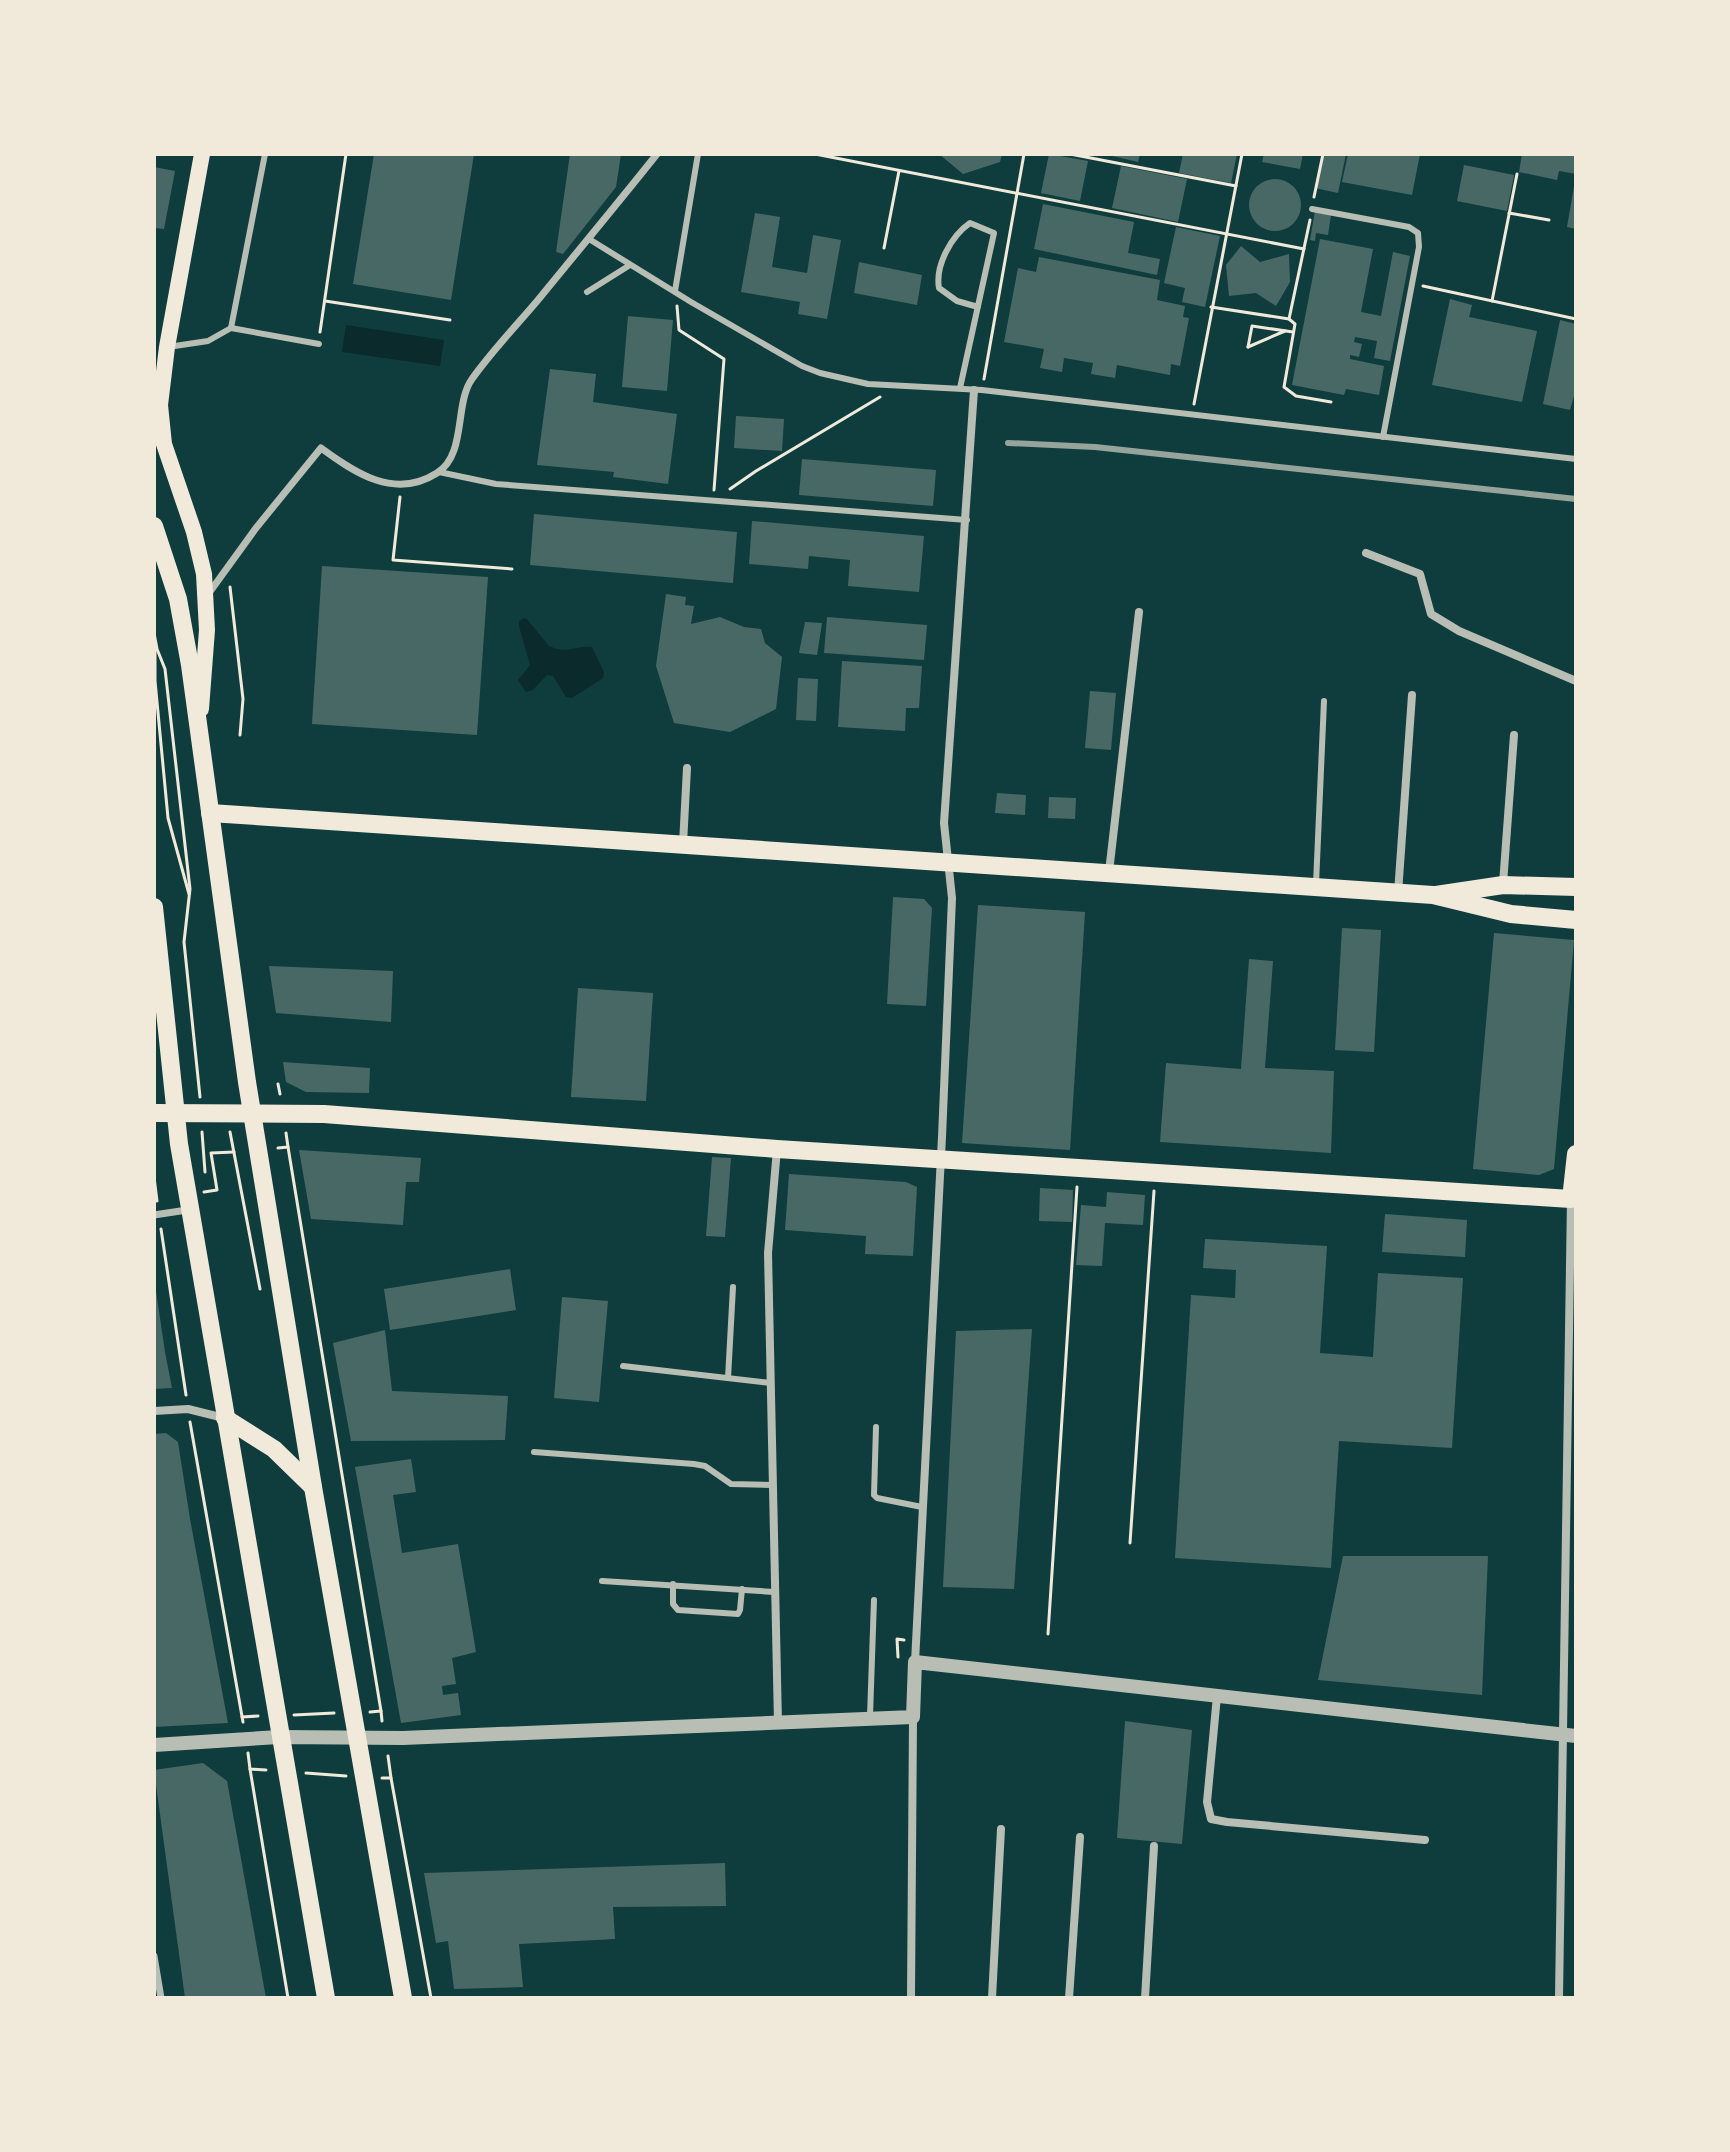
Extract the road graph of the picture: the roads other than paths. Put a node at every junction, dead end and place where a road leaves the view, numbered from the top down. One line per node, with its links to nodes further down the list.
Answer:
1 (202, 154): 13 (main road)
2 (265, 154): 11 (lane)
3 (657, 154): 6 (street)
4 (698, 154): 8 (lane)
5 (1312, 209): 16 (lane)
6 (589, 239): 7 (lane); 18 (street)
7 (630, 265): 8 (lane); 9 (lane)
8 (675, 291): 14 (lane)
9 (587, 292)
10 (978, 307): 10 (lane); 14 (lane)
11 (231, 328): 12 (lane); 13 (lane)
12 (319, 344)
13 (167, 347): 22 (main road)
14 (960, 388): 15 (lane)
15 (978, 390): 16 (lane); 19 (street)
16 (1383, 437): 17 (lane)
17 (1576, 459)
18 (439, 472): 19 (lane); 22 (street)
19 (967, 520): 32 (street)
20 (154, 526): 27 (main road)
21 (1366, 553): 24 (street)
22 (206, 597): 27 (main road)
23 (1139, 612): 33 (street)
24 (1576, 681)
25 (1412, 695): 37 (street)
26 (1324, 701): 35 (lane)
27 (200, 731): 30 (main road)
28 (1514, 735): 34 (street)
29 (687, 768): 31 (street)
30 (210, 813): 31 (main road); 43 (main road)
31 (683, 844): 32 (main road)
32 (948, 862): 33 (main road); 46 (street)
33 (1109, 873): 35 (main road)
34 (1503, 885): 36 (main road); 38 (main road)
35 (1316, 887): 37 (main road)
36 (1576, 887)
37 (1398, 893): 38 (main road)
38 (1433, 895): 40 (main road)
39 (154, 907): 42 (main road)
40 (1576, 920)
41 (154, 1113): 42 (main road)
42 (175, 1114): 43 (main road); 48 (main road)
43 (252, 1114): 44 (main road); 59 (main road)
44 (777, 1149): 46 (main road); 53 (street)
45 (1576, 1154): 47 (main road)
46 (940, 1158): 47 (main road); 61 (street)
47 (1573, 1199): 60 (street)
48 (188, 1202): 49 (street); 55 (main road)
49 (157, 1215)
50 (733, 1287): 52 (lane)
51 (623, 1366): 52 (lane)
52 (728, 1378): 53 (lane)
53 (771, 1383): 58 (street)
54 (154, 1411): 55 (street)
55 (225, 1418): 59 (main road); 73 (main road)
56 (876, 1427): 61 (lane)
57 (534, 1452): 58 (lane)
58 (773, 1485): 65 (street)
59 (313, 1487): 74 (main road)
60 (1571, 1492): 72 (street)
61 (922, 1507): 67 (street)
62 (602, 1581): 63 (lane)
63 (673, 1584): 64 (lane); 64 (lane)
64 (742, 1589): 65 (lane)
65 (774, 1592): 71 (street)
66 (874, 1600): 70 (lane)
67 (915, 1662): 68 (street); 69 (street)
68 (1217, 1696): 72 (street); 78 (street)
69 (913, 1717): 70 (street); 84 (street)
70 (870, 1719): 71 (street)
71 (778, 1723): 74 (street)
72 (1570, 1735): 88 (street)
73 (279, 1737): 74 (street); 75 (street); 82 (main road)
74 (357, 1737): 83 (main road)
75 (154, 1745)
76 (1001, 1829): 85 (street)
77 (1080, 1837): 86 (street)
78 (1425, 1840)
79 (1154, 1846): 87 (street)
80 (154, 1956): 81 (street)
81 (161, 1998)
82 (326, 1998)
83 (403, 1998)
84 (911, 1998)
85 (992, 1998)
86 (1069, 1998)
87 (1145, 1998)
88 (1559, 1998)

